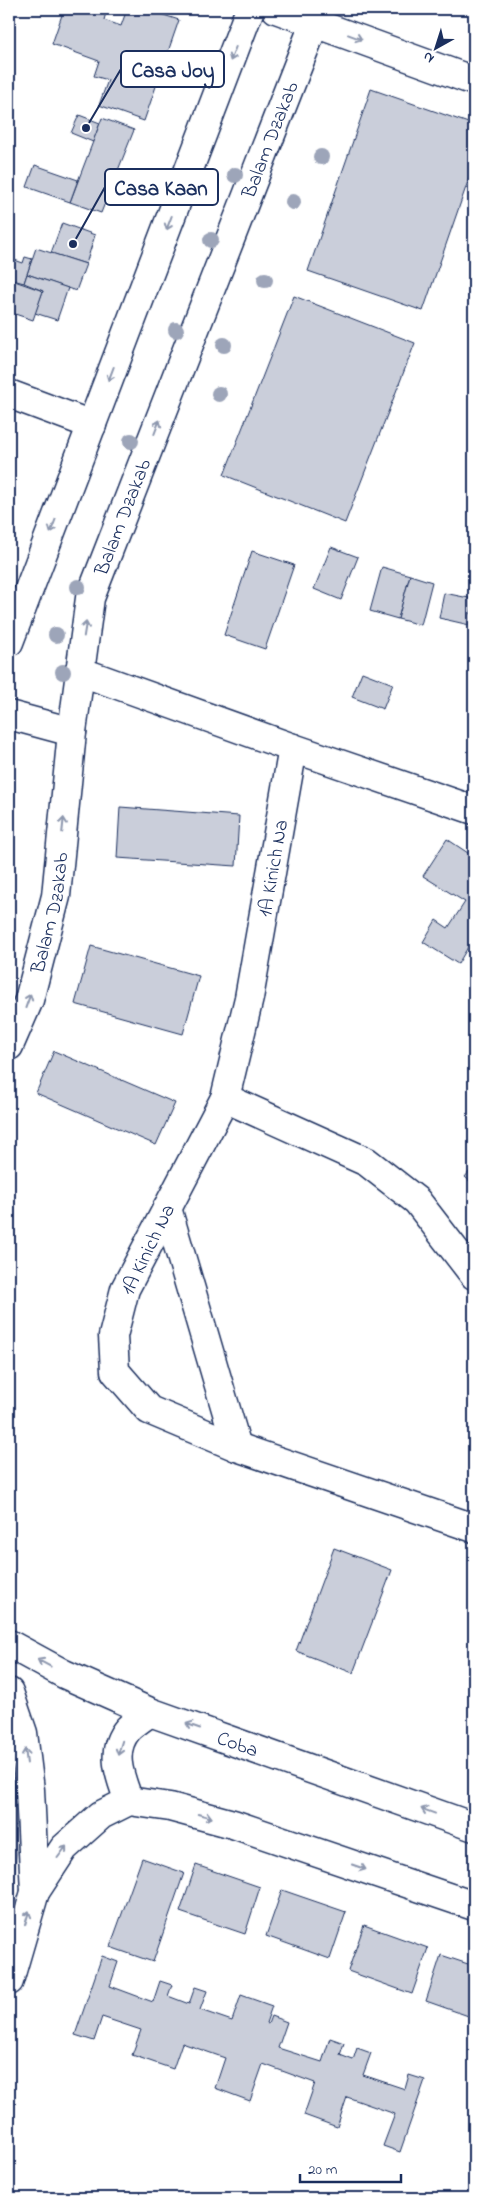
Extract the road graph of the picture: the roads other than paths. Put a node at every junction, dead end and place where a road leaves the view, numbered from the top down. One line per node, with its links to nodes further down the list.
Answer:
1 (250, 9): 6 (street, one-way to 6)
2 (276, 9): 3 (street)
3 (317, 16): 4 (street, one-way to 4); 8 (street, Balam Dzakab, one-way to 3)
4 (474, 81)
5 (9, 394): 6 (street)
6 (92, 425): 7 (street, one-way to 7)
7 (9, 642)
8 (79, 671): 10 (street, Balam Dzakab); 11 (street)
9 (9, 714): 10 (street)
10 (72, 732): 13 (street, Balam Dzakab, one-way to 10)
11 (293, 748): 12 (street); 14 (street, 1A Kinich Na)
12 (474, 810)
13 (9, 1046)
14 (225, 1098): 15 (street, 1A Kinich Na); 16 (street)
15 (167, 1208): 17 (street); 17 (street, 1A Kinich Na)
16 (474, 1275)
17 (237, 1447): 18 (street, 1A Kinich Na)
18 (474, 1528)
19 (9, 1644): 21 (street, Coba, one-way to 19)
20 (9, 1692): 24 (street, one-way to 20)
21 (150, 1712): 22 (street, one-way to 22); 23 (street, Coba, one-way to 21)
22 (129, 1801): 24 (street, one-way to 22); 25 (street, one-way to 25)
23 (474, 1827)
24 (35, 1892): 26 (street, one-way to 24)
25 (474, 1906)
26 (9, 1981)

